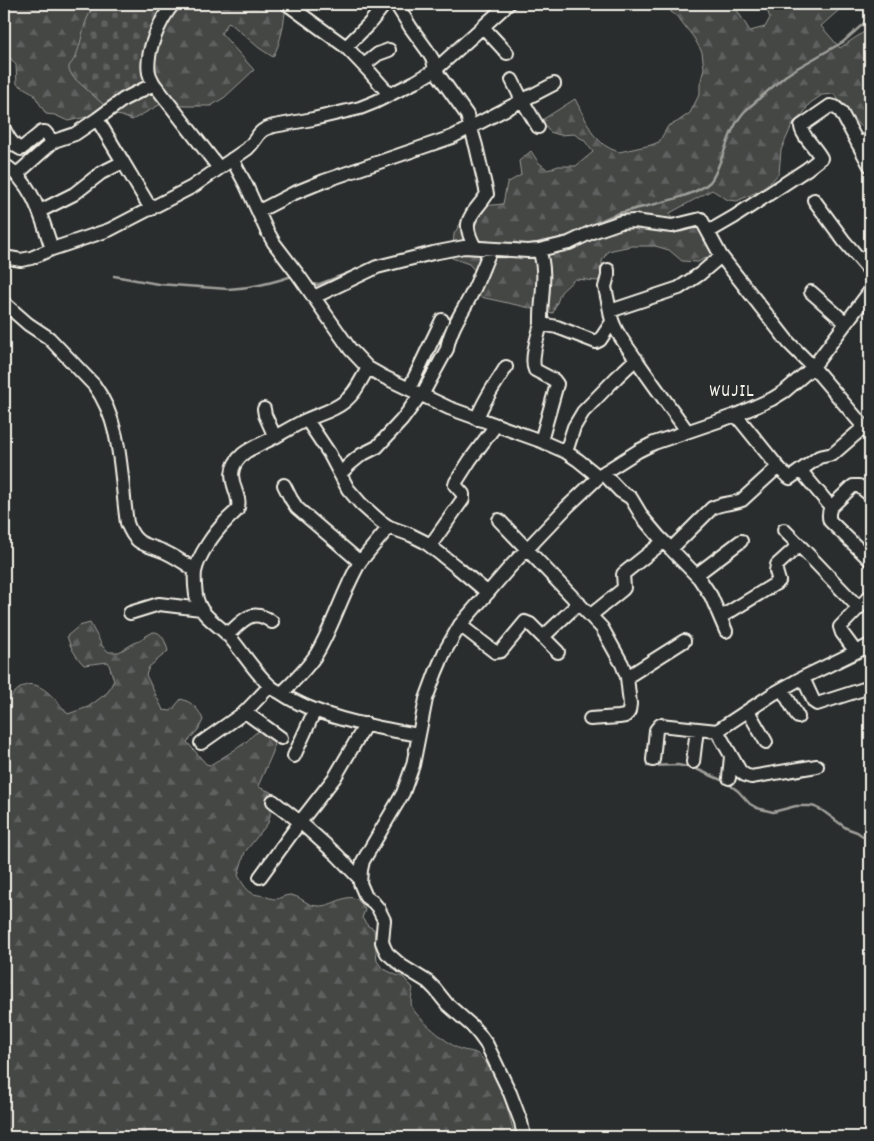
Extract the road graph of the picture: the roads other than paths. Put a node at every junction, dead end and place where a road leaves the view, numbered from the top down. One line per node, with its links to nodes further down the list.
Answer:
1 (173, 4): 13 (street)
2 (287, 4): 7 (street)
3 (385, 4): 7 (street)
4 (396, 4): 11 (street)
5 (508, 4): 6 (street)
6 (482, 27): 9 (street); 11 (street)
7 (346, 47): 10 (street)
8 (389, 50): 10 (street)
9 (507, 53)
10 (364, 65): 15 (street)
11 (435, 70): 15 (street); 18 (street)
12 (512, 80): 16 (street)
13 (154, 84): 17 (street); 28 (street)
14 (554, 84): 16 (street)
15 (390, 95): 24 (street)
16 (522, 100): 18 (street); 19 (street)
17 (97, 119): 22 (street); 25 (street)
18 (471, 127): 33 (street); 35 (street)
19 (538, 127)
20 (4, 130): 22 (street)
21 (870, 138): 23 (street)
22 (53, 142): 29 (street)
23 (858, 144): 27 (street); 34 (street)
24 (232, 159): 28 (street); 33 (street)
25 (123, 162): 31 (street); 32 (street)
26 (4, 165): 29 (street)
27 (870, 166)
28 (219, 168): 31 (street)
29 (17, 174): 32 (street)
30 (814, 200): 42 (street)
31 (151, 209): 36 (street)
32 (40, 211): 36 (street)
33 (259, 211): 45 (street)
34 (708, 232): 38 (street); 39 (street)
35 (475, 247): 37 (street); 45 (street)
36 (52, 249): 40 (street)
37 (491, 249): 38 (street); 55 (street)
38 (539, 250): 50 (street)
39 (721, 256): 47 (street); 53 (street)
40 (4, 257)
41 (608, 270): 47 (street)
42 (870, 271)
43 (870, 291): 49 (street)
44 (811, 292): 49 (street)
45 (314, 297): 54 (street)
46 (4, 303): 83 (street)
47 (610, 316): 50 (street); 51 (street)
48 (442, 320): 55 (street)
49 (846, 323): 53 (street)
50 (541, 324): 64 (street)
51 (636, 359): 62 (street); 65 (street)
52 (506, 367): 58 (street)
53 (814, 367): 57 (street); 61 (street)
54 (368, 368): 55 (street); 59 (street)
55 (417, 393): 58 (street); 68 (street)
56 (264, 409): 63 (street)
57 (736, 415): 62 (street); 66 (street)
58 (477, 419): 60 (street)
59 (307, 420): 63 (street); 68 (street)
60 (496, 425): 64 (street); 78 (street)
61 (866, 425): 67 (street)
62 (688, 431): 69 (street)
63 (275, 437): 83 (street)
64 (541, 442): 65 (street)
65 (566, 452): 69 (street)
66 (778, 467): 67 (street); 79 (street)
67 (801, 471): 72 (street)
68 (340, 474): 74 (street)
69 (601, 475): 79 (street); 80 (street)
70 (284, 485): 82 (street)
71 (870, 494): 72 (street)
72 (831, 507): 81 (street)
73 (499, 520): 80 (street)
74 (390, 527): 78 (street); 82 (street)
75 (784, 530): 77 (street)
76 (741, 541): 84 (street)
77 (799, 545): 88 (street); 92 (street)
78 (430, 546): 85 (street)
79 (667, 546): 84 (street); 91 (street)
80 (526, 550): 85 (street); 87 (street)
81 (870, 560)
82 (360, 562): 107 (street)
83 (195, 570): 89 (street)
84 (696, 575): 92 (street)
85 (488, 593): 94 (street)
86 (870, 596): 88 (street)
87 (579, 603): 91 (street); 97 (street)
88 (859, 608): 101 (street)
89 (201, 609): 90 (street); 96 (street)
90 (130, 613)
91 (591, 615): 102 (street)
92 (721, 617): 95 (street)
93 (272, 622): 96 (street)
94 (460, 626): 97 (street); 116 (street)
95 (726, 631)
96 (227, 635): 104 (street)
97 (543, 637): 100 (street)
98 (684, 641): 102 (street)
99 (870, 646): 101 (street)
100 (558, 652)
101 (856, 652): 103 (street)
102 (627, 677): 112 (street)
103 (803, 678): 105 (street); 106 (street)
104 (270, 686): 107 (street); 110 (street)
105 (870, 687)
106 (782, 690): 109 (street); 111 (street)
107 (282, 694): 108 (street)
108 (315, 710): 113 (street); 120 (street)
109 (748, 711): 115 (street); 118 (street)
110 (245, 712): 117 (street); 119 (street)
111 (798, 717)
112 (590, 719)
113 (366, 724): 116 (street); 127 (street)
114 (698, 729): 115 (street); 122 (street); 123 (street)
115 (717, 731): 121 (street)
116 (418, 735): 129 (street)
117 (281, 738)
118 (766, 742)
119 (201, 743)
120 (294, 756)
121 (731, 756): 124 (street); 125 (street)
122 (653, 760)
123 (693, 762)
124 (817, 766)
125 (729, 778)
126 (273, 801): 127 (street)
127 (300, 822): 128 (street); 129 (street)
128 (260, 877)
129 (360, 879): 130 (street)
130 (524, 1137)

